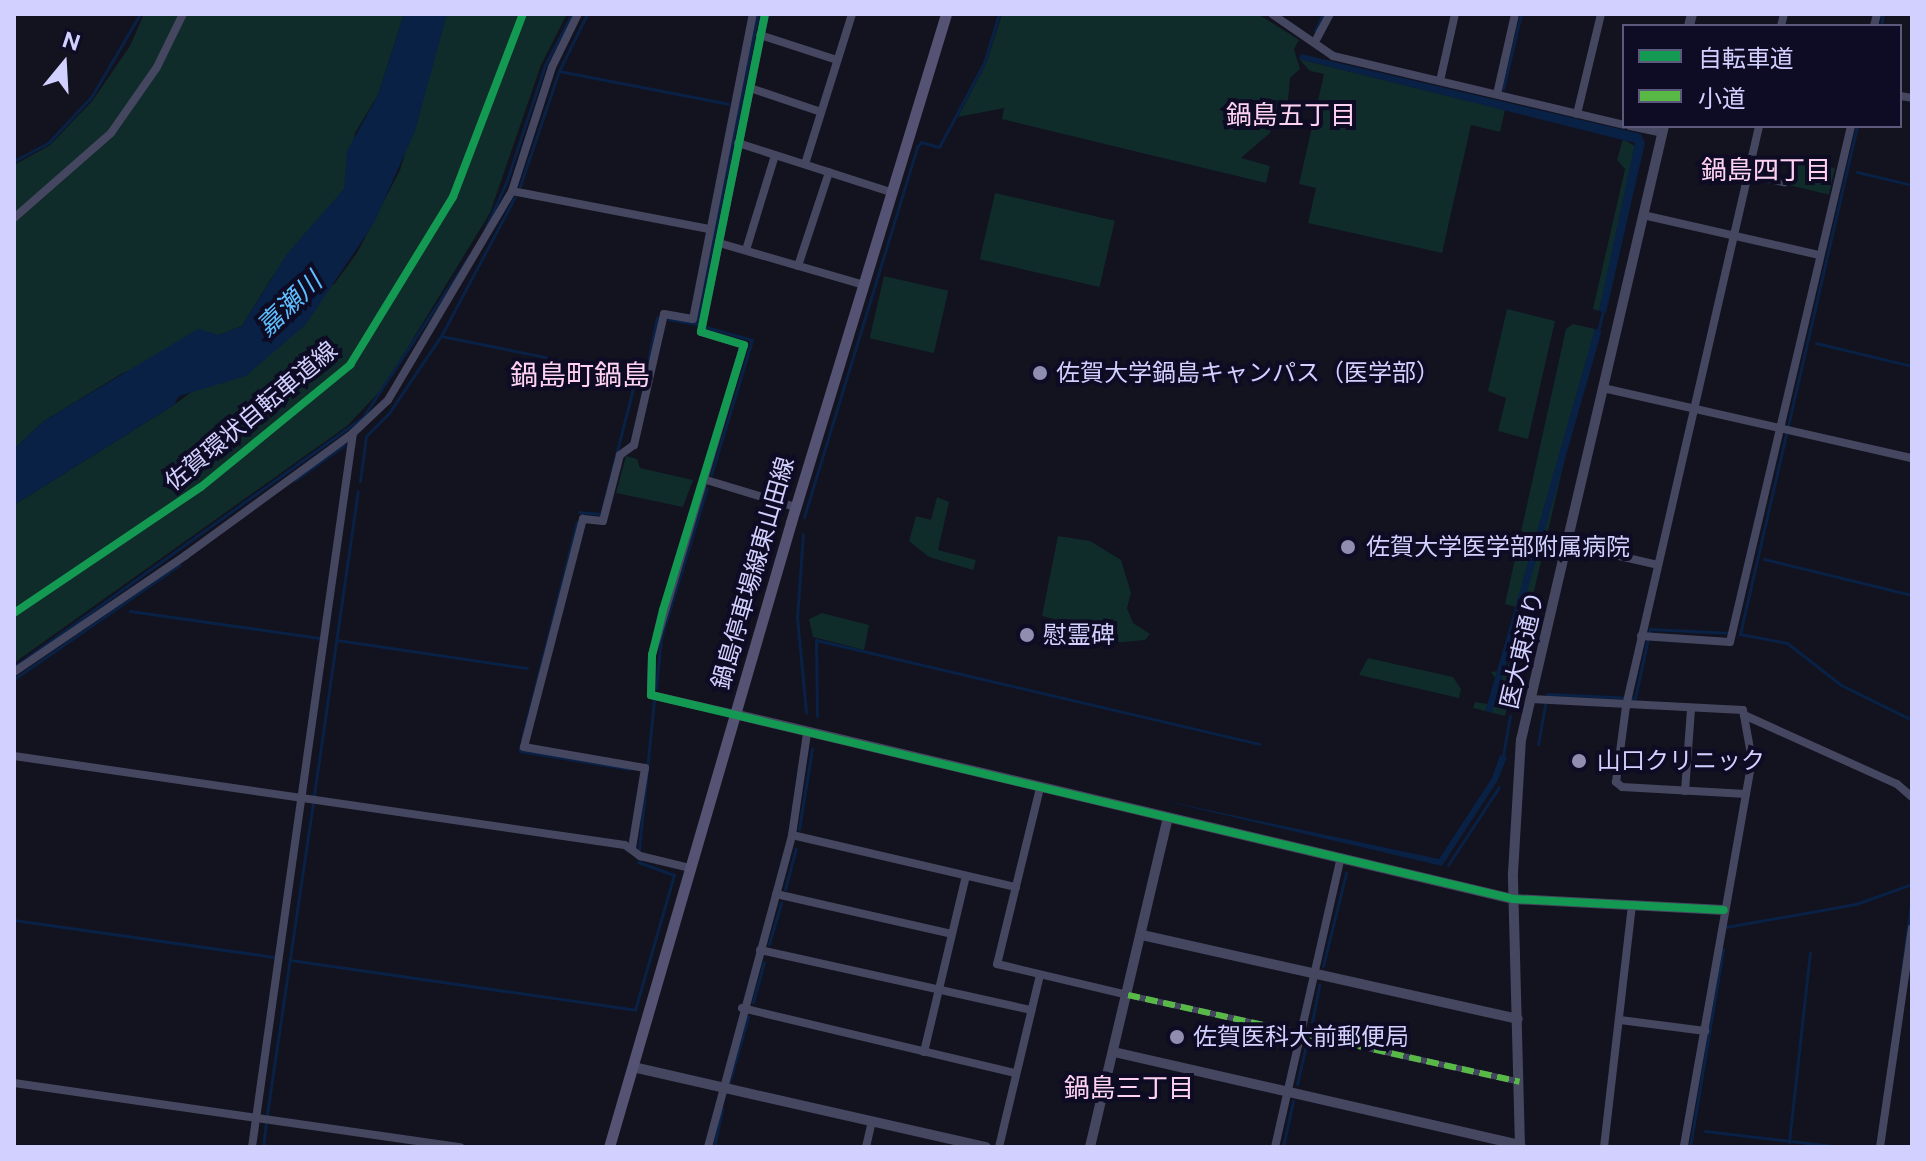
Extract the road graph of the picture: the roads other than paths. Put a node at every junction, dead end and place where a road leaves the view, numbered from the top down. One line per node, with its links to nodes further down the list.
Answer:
1 (183, 14): 33 (street)
2 (578, 14): 30 (street)
3 (753, 14): 34 (street)
4 (765, 14): 12 (street)
5 (852, 14): 14 (street)
6 (946, 14): 31 (main road, 鍋島停車場線東山田線)
7 (1272, 14): 13 (street)
8 (1330, 14): 13 (street)
9 (1455, 14): 15 (street)
10 (1515, 14): 17 (street)
11 (1601, 14): 19 (street)
12 (760, 35): 14 (street); 16 (street)
13 (1316, 40): 15 (street)
14 (837, 60): 18 (street)
15 (1440, 81): 17 (street)
16 (750, 88): 18 (street); 24 (street)
17 (1497, 94): 19 (street)
18 (821, 112): 26 (street)
19 (1577, 114): 20 (street)
20 (1622, 125)
21 (1759, 128): 28 (street)
22 (1851, 128): 38 (street)
23 (1663, 130): 32 (street, 医大東通り)
24 (738, 143): 25 (street); 36 (street)
25 (775, 155): 26 (street); 37 (street)
26 (805, 164): 27 (street)
27 (829, 172): 31 (street); 39 (street)
28 (1748, 174): 29 (street); 35 (street)
29 (1784, 182)
30 (512, 191): 34 (street); 44 (street)
31 (891, 192): 40 (main road, 鍋島停車場線東山田線)
32 (1643, 215): 35 (street); 41 (street, 医大東通り)
33 (14, 218)
34 (710, 229): 66 (street)
35 (1735, 236): 38 (street); 42 (street)
36 (719, 243): 37 (street); 46 (street)
37 (746, 250): 39 (street)
38 (1819, 255): 43 (street)
39 (798, 266): 40 (street)
40 (861, 284): 47 (main road, 鍋島停車場線東山田線)
41 (1603, 388): 42 (street); 48 (street, 医大東通り)
42 (1694, 408): 43 (street); 49 (street)
43 (1784, 430): 45 (street); 50 (street)
44 (353, 433): 51 (street); 63 (street)
45 (1912, 458)
46 (703, 479): 47 (street); 55 (street)
47 (795, 507): 55 (main road, 鍋島停車場線東山田線)
48 (1567, 544): 49 (street); 52 (street, 医大東通り)
49 (1658, 565): 50 (street)
50 (1646, 636): 53 (street)
51 (14, 672)
52 (1540, 700): 53 (street); 72 (street, 医大東通り)
53 (1627, 700): 54 (street); 60 (street)
54 (1691, 709): 56 (street); 60 (street)
55 (734, 714): 57 (street); 68 (main road, 鍋島停車場線東山田線)
56 (1744, 715): 61 (street); 62 (street)
57 (807, 733): 59 (street); 65 (street)
58 (14, 756): 63 (street)
59 (1040, 788): 64 (street); 70 (street)
60 (1685, 791): 61 (street)
61 (1746, 794): 74 (street)
62 (1912, 797)
63 (303, 798): 66 (street); 97 (street)
64 (1167, 820): 67 (street); 77 (street)
65 (792, 835): 69 (street); 71 (street)
66 (632, 848): 68 (street)
67 (1341, 857): 72 (street); 79 (street)
68 (690, 868): 91 (main road, 鍋島停車場線東山田線)
69 (966, 876): 70 (street); 76 (street)
70 (1016, 887): 80 (street)
71 (776, 894): 76 (street); 78 (street)
72 (1513, 899): 73 (street); 85 (street, 医大東通り)
73 (1632, 906): 74 (street); 86 (street)
74 (1724, 910): 87 (street)
75 (1912, 928): 111 (street)
76 (952, 934): 81 (street)
77 (1142, 935): 79 (street); 82 (street)
78 (760, 950): 81 (street); 83 (street)
79 (1314, 973): 85 (street); 88 (street)
80 (1040, 975): 82 (street); 84 (street)
81 (939, 990): 84 (street); 89 (street)
82 (1128, 995): 88 (street); 90 (street)
83 (742, 1008): 89 (street); 95 (street)
84 (1031, 1010): 92 (street)
85 (1518, 1019): 93 (street, 医大東通り)
86 (1620, 1020): 87 (street); 109 (street)
87 (1705, 1031): 110 (street)
88 (1301, 1032): 93 (street); 96 (street)
89 (924, 1052): 92 (street)
90 (1114, 1052): 96 (street); 107 (street)
91 (633, 1067): 95 (street); 102 (main road, 鍋島停車場線東山田線)
92 (1015, 1073): 106 (street)
93 (1519, 1082): 99 (street, 医大東通り)
94 (14, 1083): 97 (street)
95 (721, 1087): 98 (street); 103 (street)
96 (1287, 1091): 99 (street); 108 (street)
97 (257, 1117): 100 (street); 101 (street)
98 (872, 1122): 104 (street); 105 (street)
99 (1520, 1146)
100 (252, 1147)
101 (460, 1147)
102 (609, 1147)
103 (708, 1147)
104 (866, 1147)
105 (986, 1147)
106 (999, 1147)
107 (1090, 1147)
108 (1275, 1147)
109 (1604, 1147)
110 (1684, 1147)
111 (1880, 1147)

